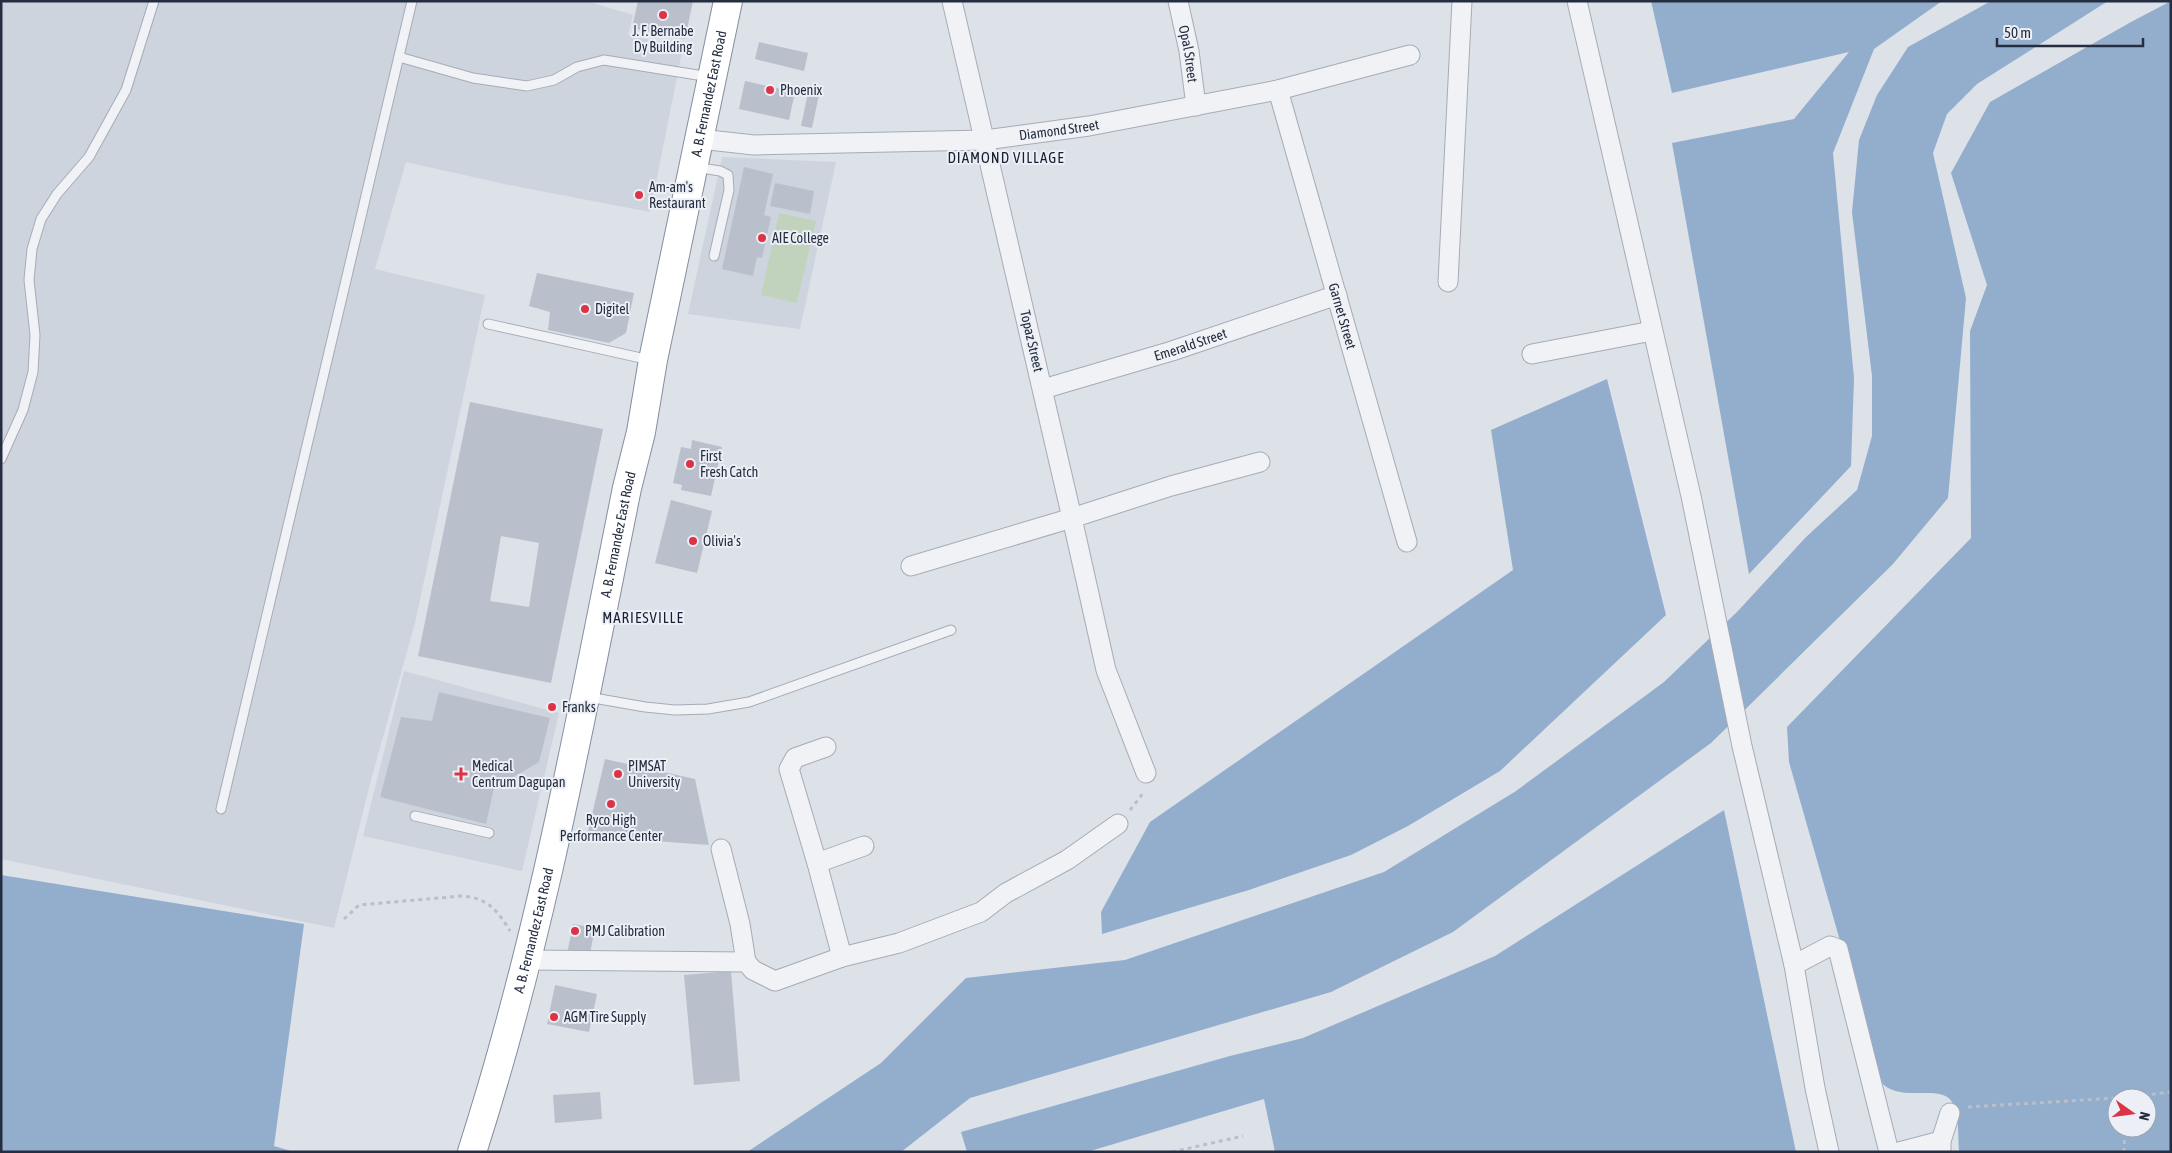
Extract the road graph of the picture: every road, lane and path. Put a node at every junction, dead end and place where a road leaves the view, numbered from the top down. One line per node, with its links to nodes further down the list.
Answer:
1 (154, 1): 24 (lane)
2 (412, 1): 9 (lane)
3 (728, 1): 10 (highway, A. B. Fernandez East Road)
4 (952, 1): 14 (street, Topaz Street)
5 (1178, 1): 12 (street, Opal Street)
6 (1462, 1): 17 (street)
7 (1577, 1): 20 (street)
8 (1410, 55): 11 (street, Diamond Street)
9 (399, 57): 10 (lane); 33 (lane)
10 (713, 78): 13 (highway, A. B. Fernandez East Road)
11 (1278, 90): 12 (street, Diamond Street); 18 (street, Garnet Street)
12 (1196, 106): 14 (street, Diamond Street)
13 (700, 139): 14 (street, Diamond Street); 15 (highway, A. B. Fernandez East Road)
14 (985, 140): 23 (street, Topaz Street)
15 (695, 167): 16 (lane); 22 (highway, A. B. Fernandez East Road)
16 (714, 256)
17 (1448, 282)
18 (1337, 295): 23 (street, Emerald Street); 27 (street, Garnet Street)
19 (488, 324): 22 (lane)
20 (1652, 331): 21 (street); 44 (street)
21 (1532, 354)
22 (652, 360): 30 (highway, A. B. Fernandez East Road)
23 (1043, 389): 26 (street, Topaz Street)
24 (1, 459)
25 (1260, 462): 26 (street)
26 (1072, 518): 28 (street); 32 (street, Topaz Street)
27 (1407, 542)
28 (911, 566)
29 (951, 630): 30 (lane)
30 (586, 696): 42 (highway, A. B. Fernandez East Road)
31 (826, 747): 39 (street)
32 (1146, 773)
33 (221, 809)
34 (415, 816): 36 (lane)
35 (1118, 824): 41 (street)
36 (489, 833)
37 (864, 846): 39 (street)
38 (721, 849): 43 (street)
39 (818, 863): 41 (street)
40 (344, 920): 42 (path)
41 (842, 957): 43 (street)
42 (527, 960): 43 (street); 52 (highway, A. B. Fernandez East Road)
43 (746, 962)
44 (1794, 965): 54 (street); 55 (street)
45 (2171, 1092): 46 (path)
46 (2157, 1094)
47 (2107, 1099): 48 (path)
48 (1957, 1110): 51 (street)
49 (1243, 1136): 53 (path)
50 (2125, 1138): 57 (path)
51 (1941, 1146): 56 (street)
52 (472, 1152)
53 (1172, 1152)
54 (1829, 1152)
55 (1889, 1152)
56 (1899, 1152)
57 (2124, 1152)

